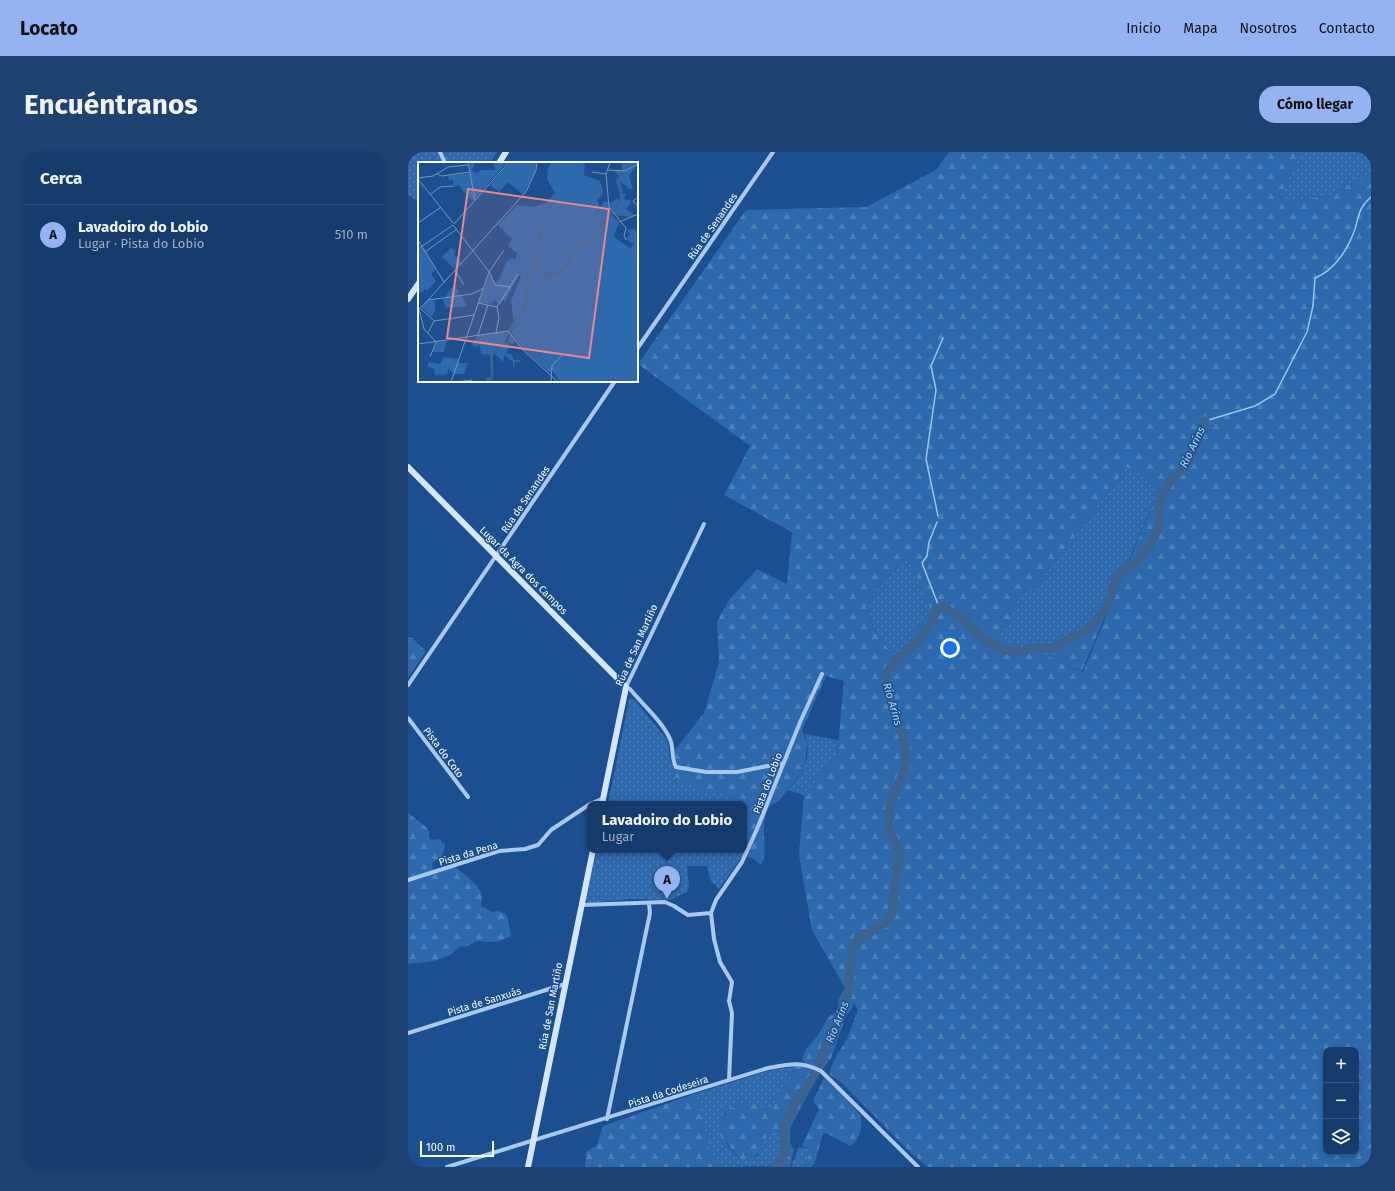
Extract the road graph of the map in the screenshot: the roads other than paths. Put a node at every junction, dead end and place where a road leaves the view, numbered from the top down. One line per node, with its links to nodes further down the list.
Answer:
1 (440, 152): 4 (street)
2 (506, 152): 5 (street)
3 (773, 152): 8 (street, Rúa de Senandes)
4 (444, 162)
5 (500, 162)
6 (418, 284): 7 (street)
7 (408, 299)
8 (638, 348)
9 (614, 382): 12 (street, Rúa de Senandes)
10 (408, 467): 12 (street, Lugar da Agra dos Campos)
11 (704, 524): 15 (street, Rúa de San Martiño)
12 (496, 556): 14 (street, Rúa de Senandes); 15 (street, Lugar da Agra dos Campos)
13 (822, 674): 17 (street, Pista do Lobio)
14 (408, 685)
15 (626, 687): 17 (street); 19 (street, Rúa de San Martiño)
16 (408, 718): 18 (street, Pista do Coto)
17 (783, 763): 21 (street, Pista do Lobio)
18 (468, 797)
19 (603, 801)
20 (587, 806): 24 (street, Pista da Pena)
21 (747, 852)
22 (592, 853): 26 (street, Rúa de San Martiño)
23 (746, 853): 27 (street, Pista do Lobio)
24 (408, 880)
25 (649, 904): 26 (street); 27 (street); 31 (street)
26 (581, 905): 28 (street, Rúa de San Martiño)
27 (711, 913): 30 (street)
28 (565, 984): 29 (street, Pista de Sanxuás); 32 (street, Rúa de San Martiño)
29 (408, 1033)
30 (729, 1080): 31 (street, Pista da Codeseira); 35 (street, Pista da Codeseira)
31 (608, 1118): 32 (street, Pista da Codeseira)
32 (533, 1142): 33 (street, Pista da Codeseira); 34 (street, Rúa de San Martiño)
33 (447, 1167)
34 (528, 1167)
35 (918, 1167)

